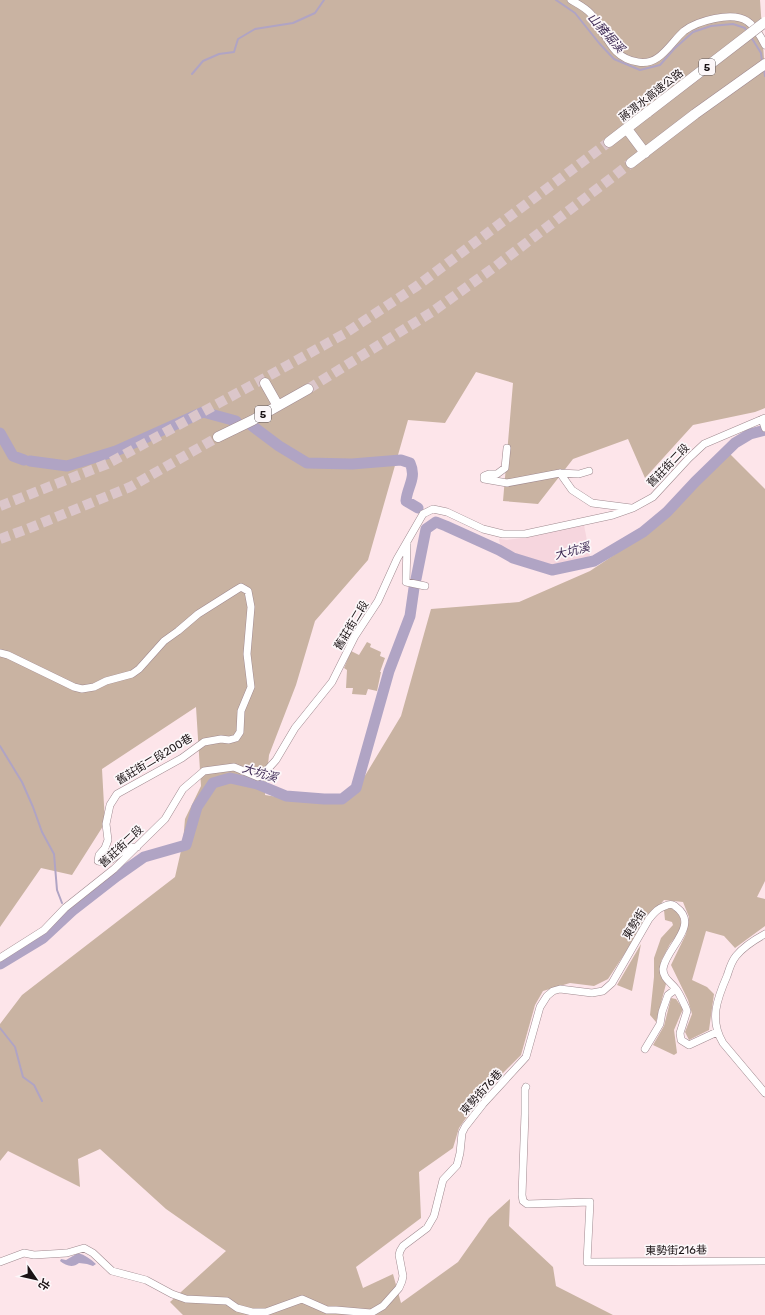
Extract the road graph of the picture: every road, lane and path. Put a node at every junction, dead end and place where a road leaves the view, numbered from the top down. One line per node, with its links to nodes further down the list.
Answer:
1 (572, 0): 3 (street)
2 (765, 22): 5 (highway, 蔣渭水高速公路 / 5, bridge)
3 (765, 45)
4 (765, 64): 7 (highway)
5 (627, 129): 6 (highway, 蔣渭水高速公路 / 5); 7 (highway)
6 (609, 142)
7 (645, 153): 8 (highway)
8 (631, 163)
9 (265, 383): 11 (highway)
10 (308, 389): 11 (highway, 5)
11 (278, 406): 13 (highway, 5)
12 (764, 423): 17 (street, 舊莊街二段)
13 (218, 437)
14 (506, 448): 16 (street)
15 (590, 471): 16 (street)
16 (560, 473): 17 (street)
17 (633, 508): 18 (street, 舊莊街二段)
18 (407, 542): 19 (street); 21 (street, 舊莊街二段)
19 (425, 586)
20 (0, 653): 21 (street, 舊莊街二段200巷)
21 (137, 847): 23 (street, 舊莊街二段)
22 (765, 934): 26 (street)
23 (0, 958)
24 (560, 989): 25 (street, 東勢街); 32 (street, 東勢街76巷)
25 (676, 989): 26 (street, 東勢街); 27 (street)
26 (717, 1032): 29 (street)
27 (645, 1049)
28 (526, 1087): 30 (street, 東勢街216巷)
29 (765, 1093)
30 (765, 1261)
31 (0, 1262): 32 (street)
32 (324, 1312)

